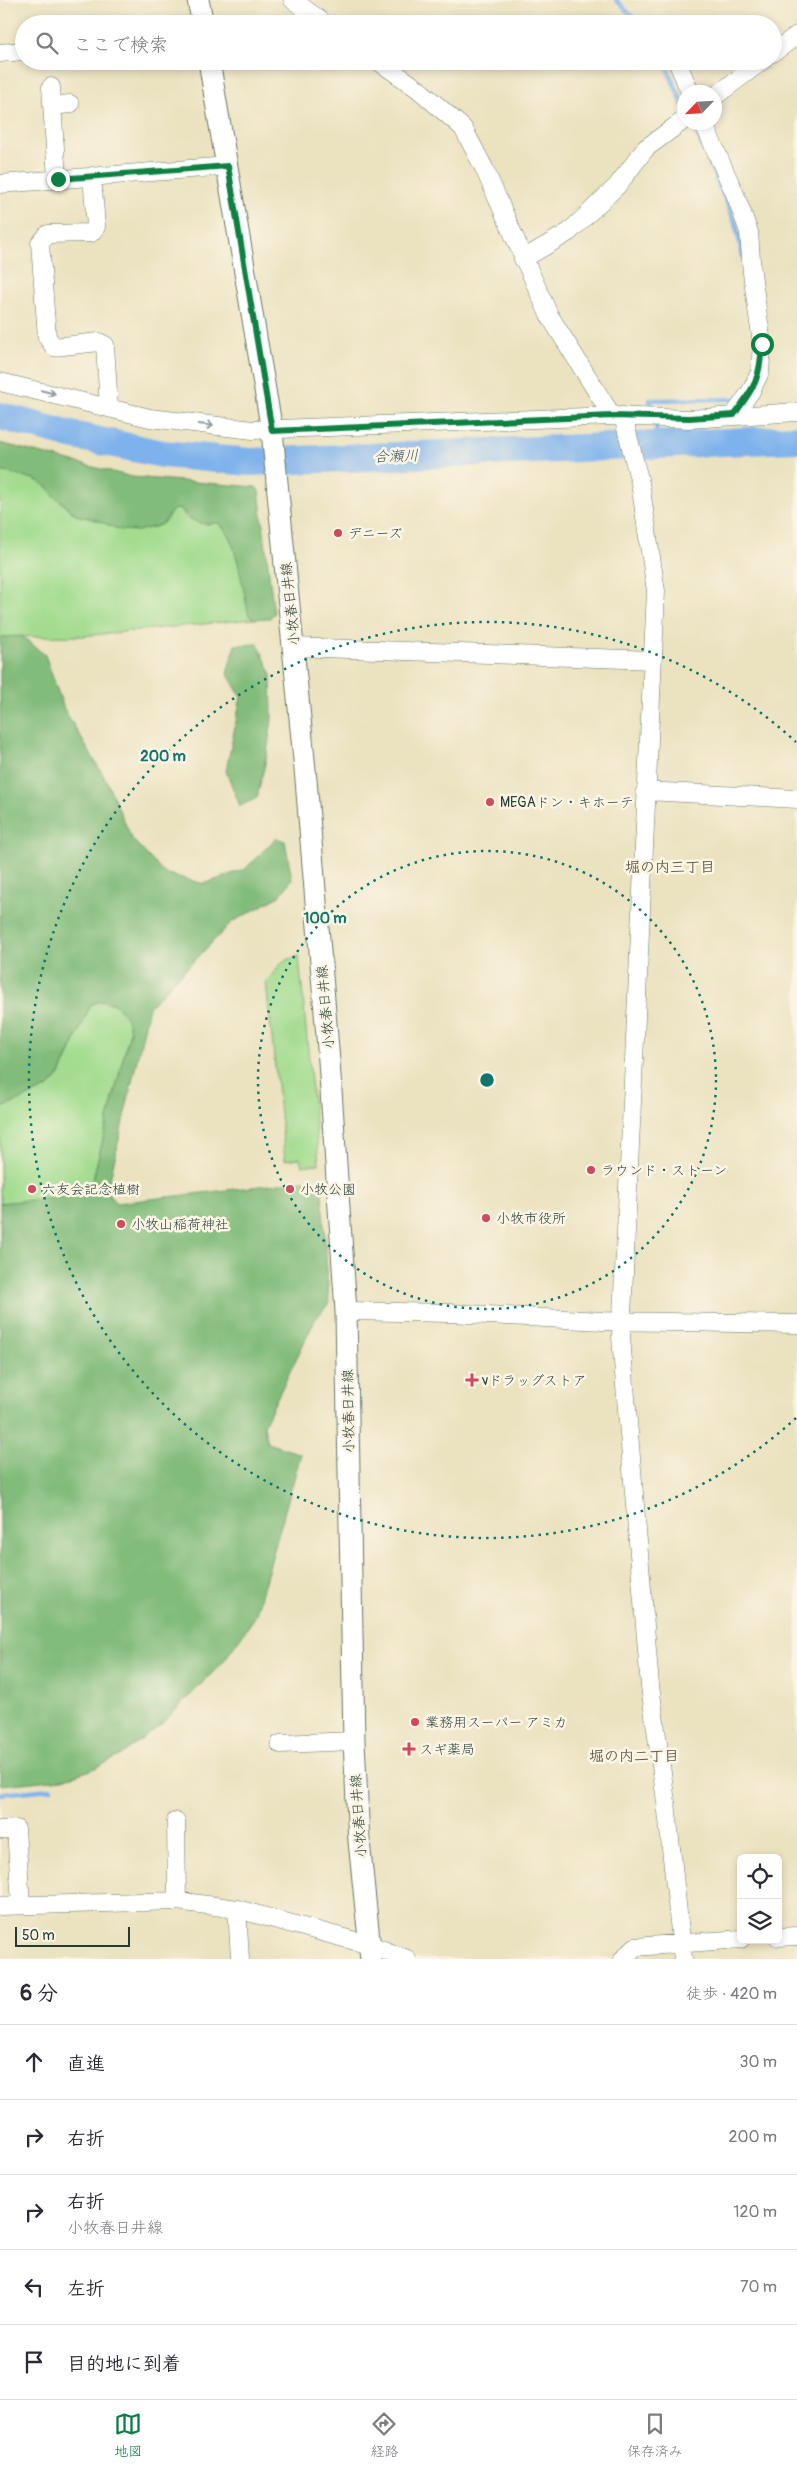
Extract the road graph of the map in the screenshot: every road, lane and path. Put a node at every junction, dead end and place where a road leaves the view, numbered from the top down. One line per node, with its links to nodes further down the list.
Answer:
1 (198, 0): 3 (main road)
2 (294, 0): 4 (street)
3 (201, 15)
4 (313, 15)
5 (795, 42): 6 (street)
6 (782, 48)
7 (15, 52): 8 (street)
8 (0, 53)
9 (211, 70): 20 (main road, 小牧春日井線)
10 (391, 70): 24 (street)
11 (681, 70): 13 (street)
12 (750, 70): 15 (street)
13 (687, 85)
14 (51, 87): 17 (street)
15 (722, 91)
16 (70, 104): 17 (street)
17 (52, 106): 22 (street)
18 (677, 125): 24 (street)
19 (708, 130): 28 (street)
20 (228, 166): 21 (street); 30 (main road, 小牧春日井線)
21 (92, 176): 22 (street); 26 (street)
22 (58, 179): 23 (street)
23 (0, 184)
24 (523, 259): 29 (street)
25 (0, 382): 26 (street, one-way to 26)
26 (109, 408): 30 (street, one-way to 30)
27 (797, 412): 28 (street)
28 (734, 415): 29 (street)
29 (619, 418): 30 (street); 32 (street)
30 (273, 438): 31 (main road, 小牧春日井線)
31 (294, 646): 32 (street); 35 (main road, 小牧春日井線)
32 (652, 660): 33 (street)
33 (645, 790): 34 (street); 36 (street)
34 (797, 799)
35 (346, 1311): 36 (street); 38 (main road, 小牧春日井線)
36 (622, 1322): 37 (street); 49 (street)
37 (797, 1324)
38 (354, 1740): 39 (street); 50 (main road, 小牧春日井線)
39 (280, 1744)
40 (176, 1821): 42 (street)
41 (0, 1830): 44 (street)
42 (177, 1901): 44 (street); 45 (street)
43 (0, 1906): 44 (street)
44 (21, 1906)
45 (237, 1909): 50 (street); 51 (street)
46 (797, 1936): 47 (street)
47 (782, 1937)
48 (737, 1940): 49 (street)
49 (682, 1950): 53 (street)
50 (371, 1952): 52 (street)
51 (240, 1959)
52 (407, 1959)
53 (623, 1959)

